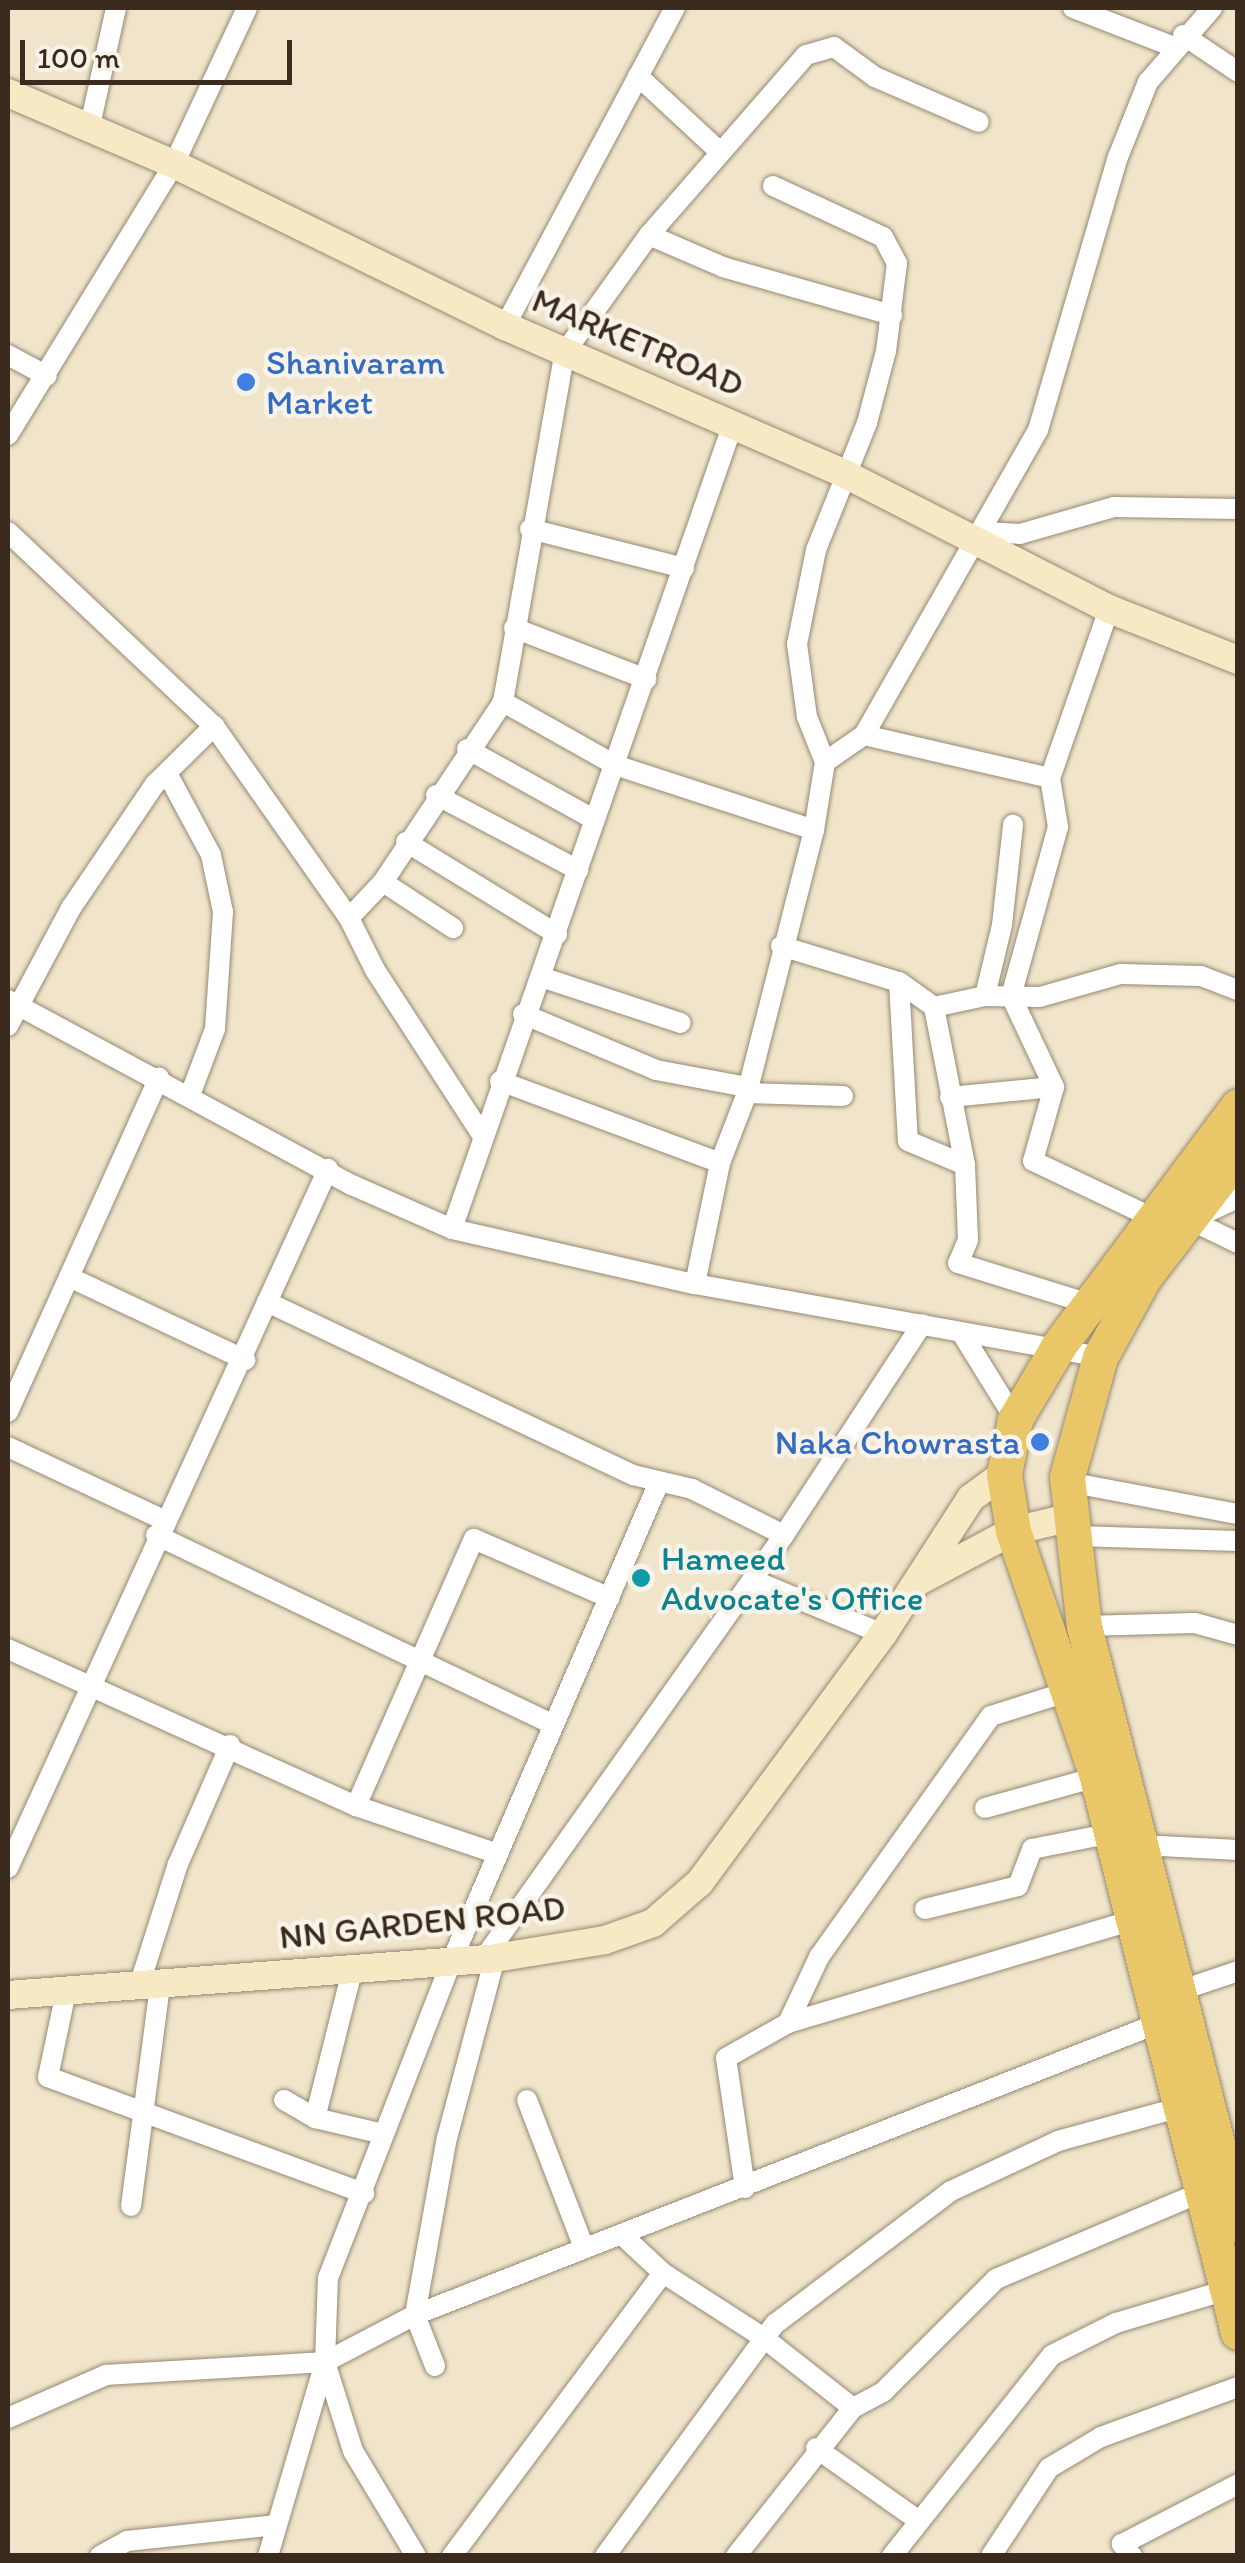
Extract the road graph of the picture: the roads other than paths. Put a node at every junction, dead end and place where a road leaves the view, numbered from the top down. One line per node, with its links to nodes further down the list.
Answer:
1 (116, 8): 11 (street)
2 (246, 8): 13 (street)
3 (674, 8): 8 (street)
4 (1073, 8): 6 (street)
5 (1212, 8): 6 (street)
6 (1178, 41): 7 (street); 27 (street)
7 (1238, 72)
8 (638, 76): 12 (street); 17 (street)
9 (8, 92): 11 (street, MARKETROAD)
10 (978, 122): 12 (street)
11 (89, 130): 13 (street, MARKETROAD)
12 (720, 152): 15 (street)
13 (174, 164): 17 (street, MARKETROAD); 20 (street)
14 (773, 186): 16 (street)
15 (649, 235): 16 (street); 18 (street)
16 (892, 315): 23 (street)
17 (505, 326): 18 (street, MARKETROAD)
18 (565, 352): 21 (street, MARKETROAD); 25 (street)
19 (8, 355): 20 (street)
20 (47, 376): 22 (street)
21 (733, 424): 23 (street, MARKETROAD); 28 (street)
22 (8, 435)
23 (846, 475): 27 (street, MARKETROAD); 37 (street)
24 (1238, 509): 27 (street)
25 (530, 529): 28 (street); 30 (street)
26 (8, 532): 34 (street)
27 (982, 536): 29 (street, MARKETROAD); 35 (street)
28 (684, 568): 32 (street)
29 (1110, 610): 31 (street, MARKETROAD); 40 (street)
30 (514, 628): 32 (street); 33 (street)
31 (1238, 660)
32 (646, 679): 38 (street)
33 (503, 702): 36 (street); 38 (street)
34 (214, 726): 39 (street); 48 (street)
35 (864, 735): 37 (street); 40 (street)
36 (467, 749): 41 (street); 42 (street)
37 (825, 762): 44 (street)
38 (615, 764): 42 (street); 44 (street)
39 (168, 775): 57 (street); 66 (street)
40 (1050, 778): 56 (street)
41 (436, 795): 45 (street); 46 (street)
42 (595, 820): 46 (street)
43 (1013, 825): 55 (street)
44 (814, 830): 51 (street)
45 (406, 842): 47 (street); 50 (street)
46 (578, 870): 50 (street)
47 (383, 882): 48 (street); 49 (street)
48 (349, 918): 70 (street)
49 (453, 928)
50 (557, 934): 52 (street)
51 (781, 946): 53 (street); 65 (street)
52 (540, 976): 59 (street); 60 (street)
53 (900, 982): 58 (street); 73 (street)
54 (1238, 990): 56 (street)
55 (985, 996): 56 (street); 58 (street)
56 (1011, 996): 64 (street)
57 (12, 1002): 61 (street); 62 (street)
58 (934, 1007): 68 (street)
59 (523, 1014): 63 (street); 65 (street)
60 (682, 1023)
61 (8, 1026)
62 (158, 1078): 66 (street); 79 (street)
63 (500, 1080): 70 (street); 72 (street)
64 (1054, 1087): 68 (street); 76 (street)
65 (747, 1090): 67 (street); 72 (street)
66 (190, 1095): 74 (street)
67 (843, 1096)
68 (950, 1097): 73 (street)
69 (1238, 1106): 76 (highway)
70 (482, 1135): 77 (street)
71 (1238, 1155): 76 (highway)
72 (720, 1163): 80 (street)
73 (965, 1165): 82 (street)
74 (328, 1169): 77 (street); 81 (street)
75 (1238, 1198): 76 (street)
76 (1176, 1220): 78 (street); 82 (highway); 86 (highway)
77 (452, 1229): 80 (street)
78 (1238, 1243)
79 (69, 1278): 87 (street); 88 (street)
80 (694, 1284): 83 (street)
81 (267, 1302): 87 (street); 92 (street)
82 (1090, 1304): 85 (highway)
83 (922, 1324): 84 (street); 97 (street)
84 (961, 1332): 85 (street); 89 (street)
85 (1058, 1347): 86 (street); 89 (highway)
86 (1100, 1357): 93 (highway)
87 (245, 1360): 95 (street)
88 (8, 1412)
89 (1015, 1419): 91 (highway)
90 (8, 1447): 95 (street)
91 (1004, 1474): 96 (highway); 100 (street, NN GARDEN ROAD)
92 (659, 1482): 97 (street); 101 (street)
93 (1072, 1512): 94 (street); 96 (street); 98 (street); 102 (highway)
94 (1238, 1514)
95 (160, 1527): 106 (street); 107 (street)
96 (1013, 1531): 100 (street); 108 (highway)
97 (784, 1534): 99 (street)
98 (1238, 1541)
99 (752, 1580): 103 (street); 120 (street)
100 (913, 1584): 103 (street, NN GARDEN ROAD)
101 (610, 1598): 106 (street); 109 (street)
102 (1084, 1626): 104 (street); 114 (highway)
103 (882, 1634): 120 (street, NN GARDEN ROAD)
104 (1238, 1636)
105 (8, 1648): 107 (street)
106 (419, 1656): 109 (street); 112 (street)
107 (93, 1688): 110 (street); 117 (street)
108 (1070, 1692): 111 (highway); 128 (street)
109 (551, 1723): 116 (street)
110 (230, 1745): 112 (street); 124 (street)
111 (1097, 1777): 113 (street); 114 (highway)
112 (356, 1806): 116 (street)
113 (985, 1808)
114 (1126, 1839): 115 (street); 118 (street); 119 (highway); 127 (highway)
115 (1238, 1850)
116 (498, 1854): 121 (street)
117 (8, 1868)
118 (925, 1909)
119 (1133, 1920): 127 (highway); 128 (street)
120 (490, 1958): 121 (street, NN GARDEN ROAD); 144 (street)
121 (452, 1960): 122 (street, NN GARDEN ROAD); 134 (street)
122 (353, 1967): 124 (street, NN GARDEN ROAD); 133 (street)
123 (1238, 1971): 127 (street)
124 (149, 1986): 125 (street, NN GARDEN ROAD); 132 (street)
125 (67, 1987): 126 (street, NN GARDEN ROAD); 132 (street)
126 (8, 1995)
127 (1168, 2007): 131 (highway); 135 (highway); 136 (street)
128 (788, 2023): 136 (street)
129 (284, 2100): 133 (street)
130 (527, 2100): 141 (street)
131 (1181, 2107): 135 (highway); 146 (street)
132 (140, 2112): 137 (street); 138 (street)
133 (315, 2118): 134 (street)
134 (384, 2134): 137 (street)
135 (1221, 2184): 139 (highway); 143 (highway); 150 (street)
136 (744, 2188): 140 (street)
137 (364, 2193): 147 (street)
138 (131, 2206)
139 (1238, 2225)
140 (621, 2234): 141 (street); 142 (street)
141 (584, 2248): 144 (street)
142 (663, 2273): 146 (street); 159 (street)
143 (1227, 2290): 145 (highway); 154 (street)
144 (415, 2315): 147 (street); 148 (street)
145 (1238, 2332)
146 (764, 2338): 150 (street); 160 (street)
147 (325, 2362): 151 (street); 155 (street); 158 (street)
148 (435, 2366)
149 (1238, 2386): 163 (street)
150 (852, 2408): 152 (street)
151 (8, 2418)
152 (816, 2448): 154 (street); 161 (street)
153 (1238, 2484): 164 (street)
154 (920, 2521): 162 (street)
155 (276, 2525): 156 (street); 157 (street)
156 (100, 2556)
157 (268, 2556)
158 (416, 2556)
159 (452, 2556)
160 (605, 2556)
161 (736, 2556)
162 (892, 2556)
163 (991, 2556)
164 (1132, 2556)

